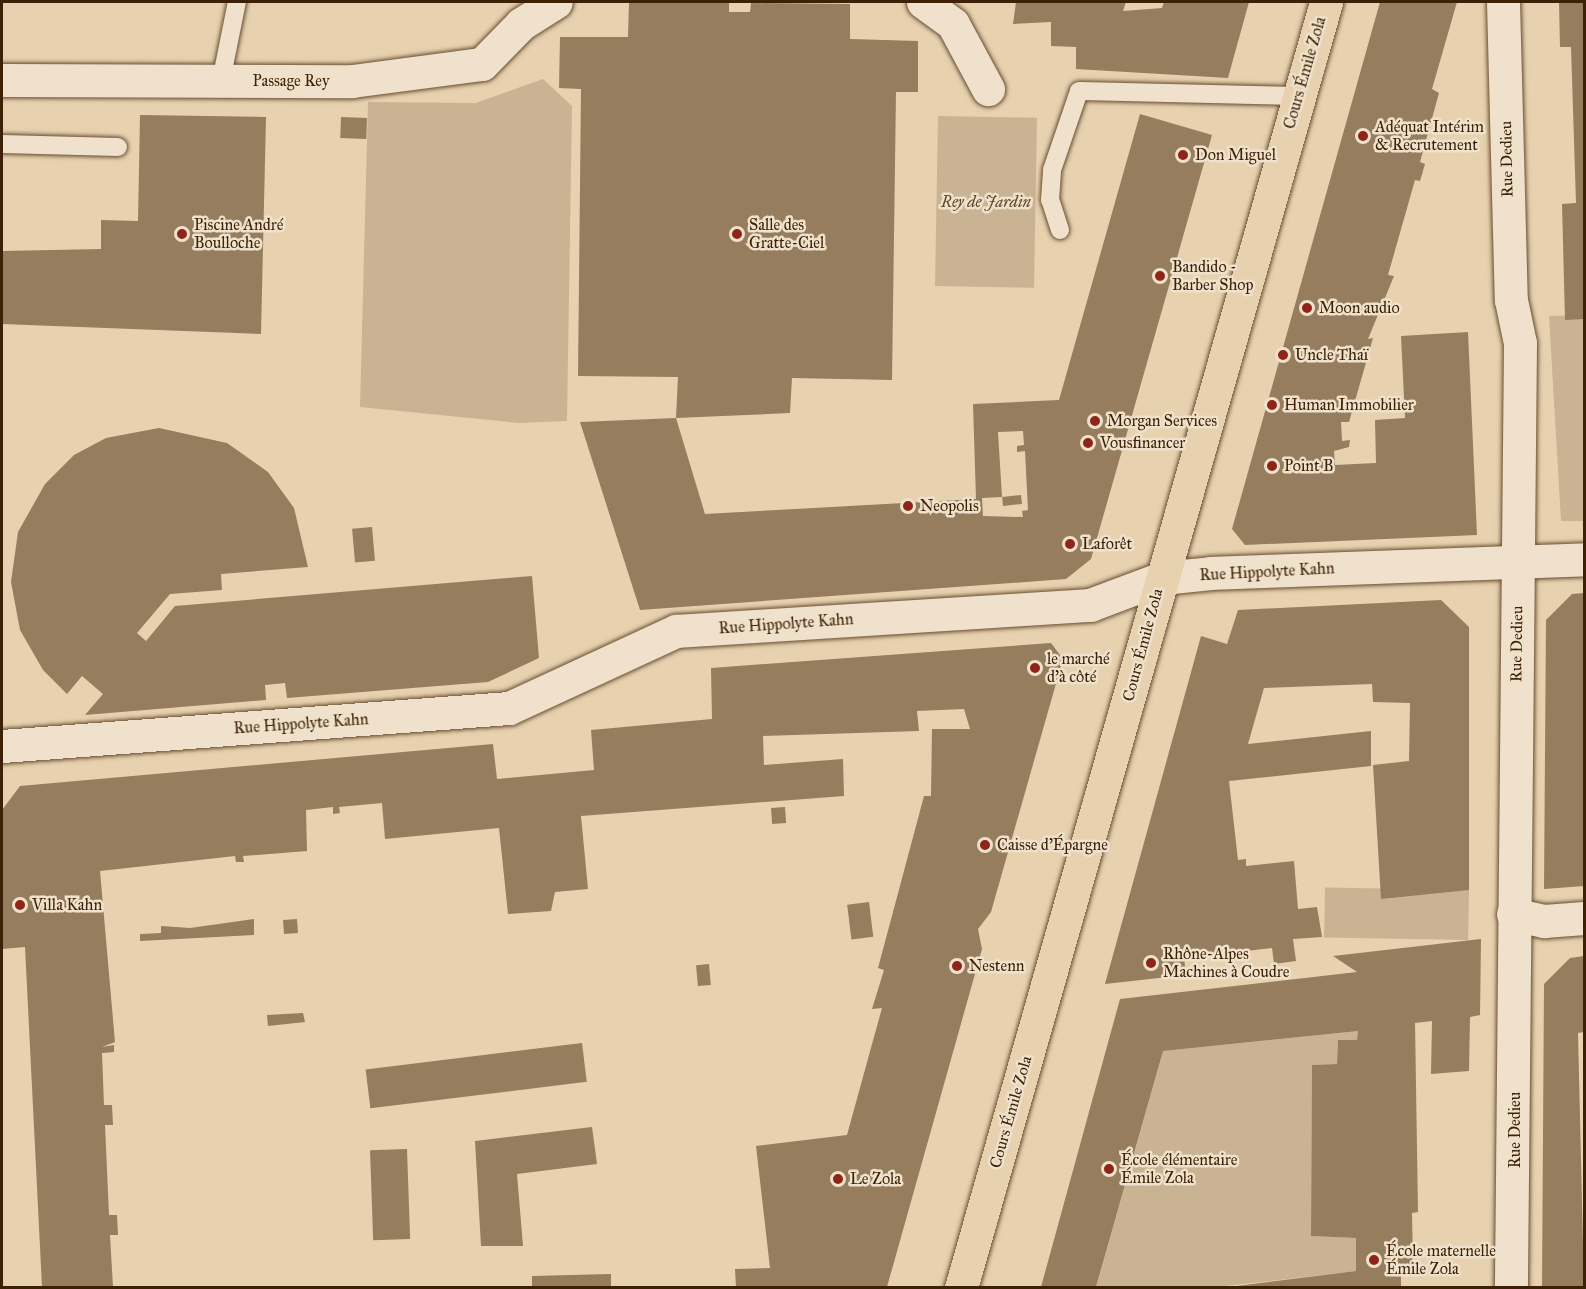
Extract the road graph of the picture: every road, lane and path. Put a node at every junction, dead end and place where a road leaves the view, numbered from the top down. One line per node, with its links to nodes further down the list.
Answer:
1 (237, 2): 7 (lane)
2 (556, 2): 7 (street, Passage Rey)
3 (923, 2): 8 (street)
4 (1326, 2): 9 (main road, Cours Émile Zola)
5 (1503, 2): 14 (street, Rue Dedieu)
6 (2, 80): 7 (street, Passage Rey)
7 (221, 81)
8 (988, 89)
9 (1299, 96): 12 (lane); 15 (main road, Cours Émile Zola)
10 (2, 144): 11 (lane)
11 (118, 147)
12 (1059, 230)
13 (1584, 559): 14 (street, Rue Hippolyte Kahn)
14 (1519, 563): 15 (street, Rue Hippolyte Kahn); 17 (street, Rue Dedieu)
15 (1162, 578): 16 (street, Rue Hippolyte Kahn); 19 (main road, Cours Émile Zola)
16 (2, 746)
17 (1513, 914): 18 (street); 20 (street, Rue Dedieu)
18 (1584, 918)
19 (961, 1287)
20 (1511, 1287)

